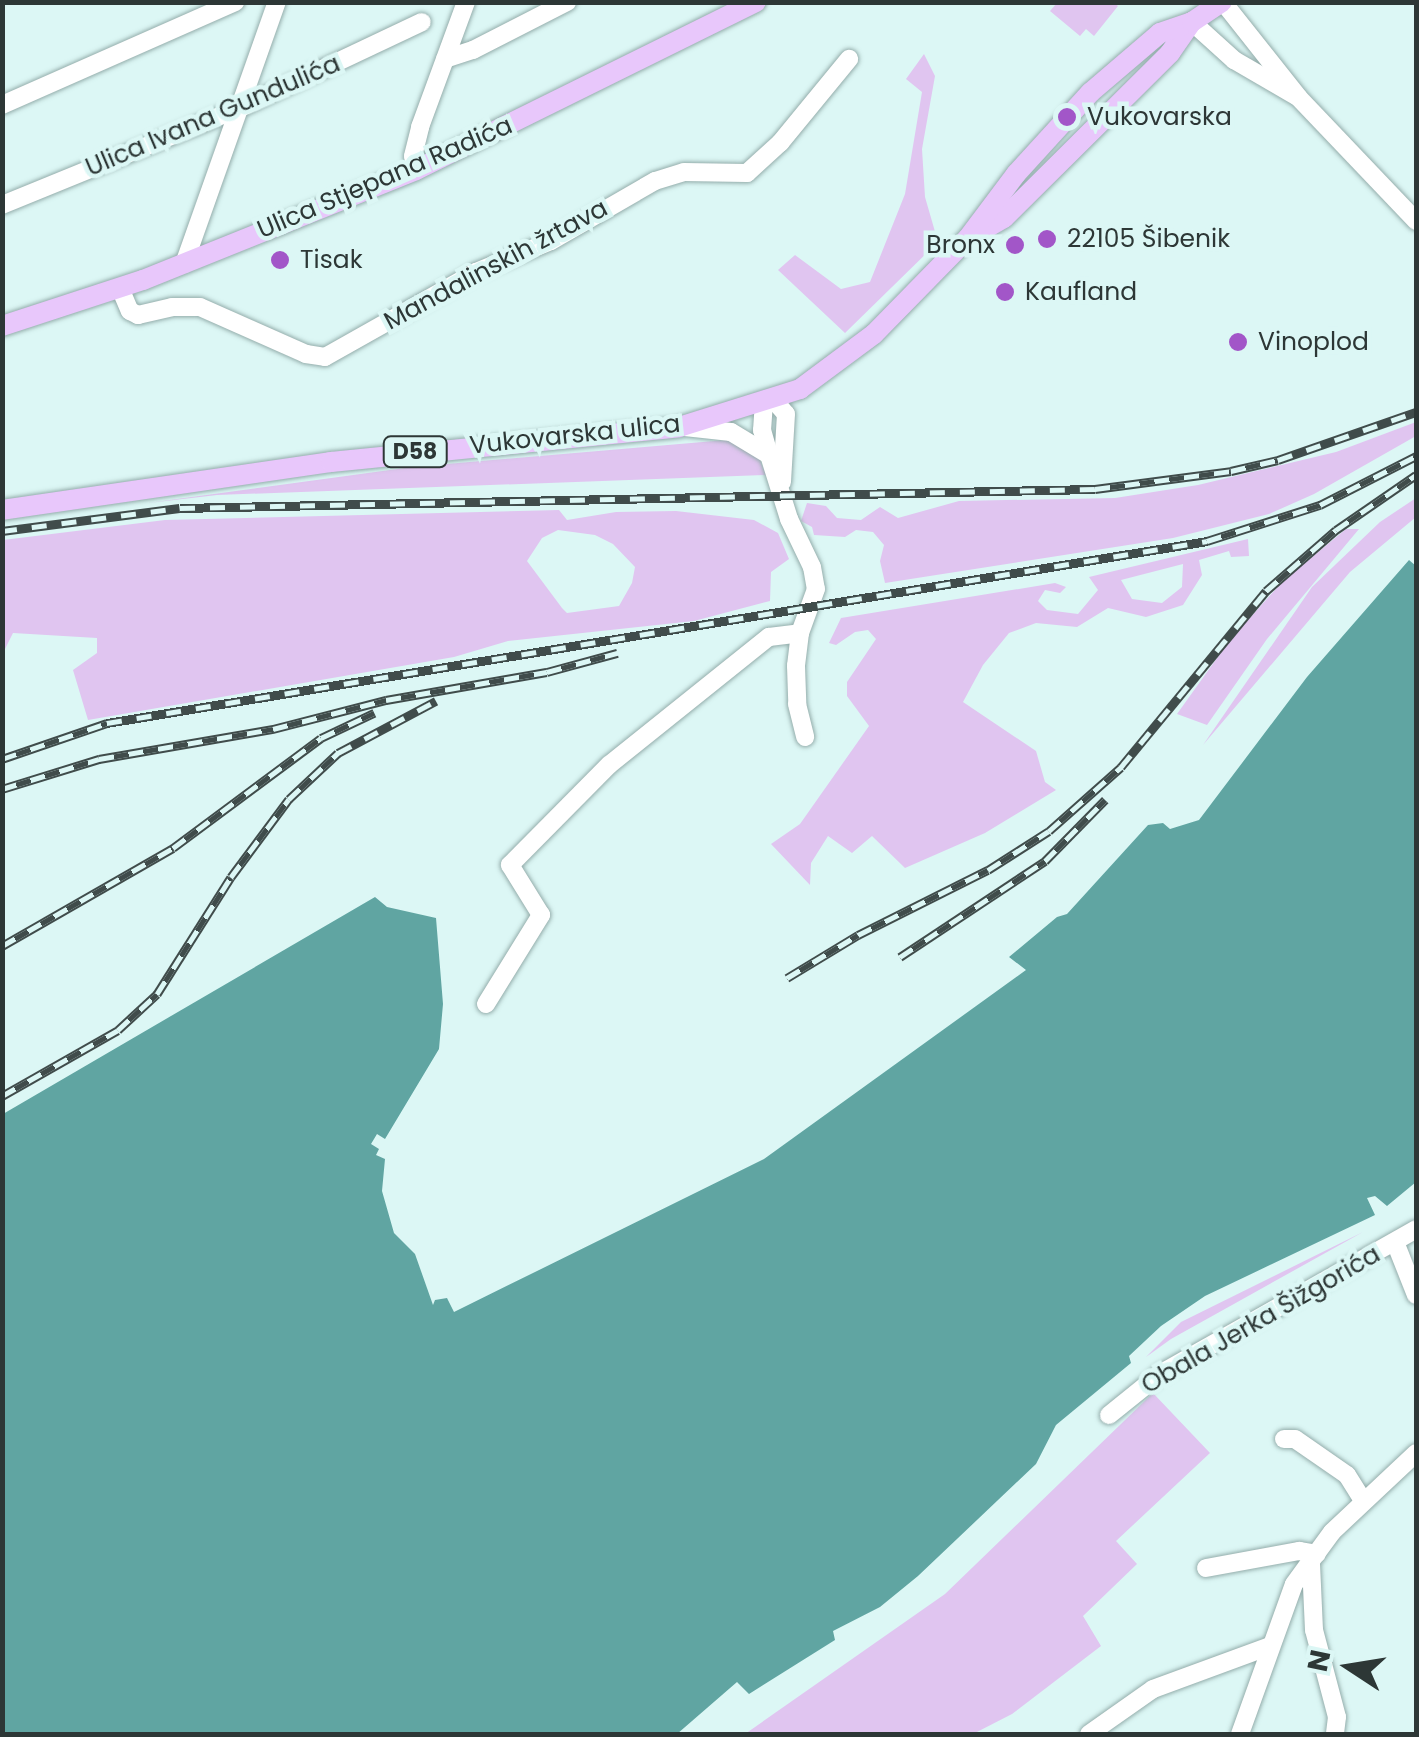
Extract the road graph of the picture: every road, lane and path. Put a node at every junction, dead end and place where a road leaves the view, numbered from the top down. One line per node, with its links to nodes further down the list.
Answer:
1 (235, 2): 13 (street)
2 (277, 2): 14 (street)
3 (466, 2): 10 (street)
4 (567, 2): 10 (street)
5 (756, 2): 15 (main road, Ulica Stjepana Radića)
6 (1179, 2): 9 (main road)
7 (1222, 2): 9 (main road, D58); 12 (street)
8 (422, 22): 14 (street, Ulica Ivana Gundulića)
9 (1192, 22): 12 (street); 21 (main road, Vukovarska ulica / D58)
10 (445, 59): 15 (street)
11 (849, 60): 19 (street, Mandalinskih žrtava)
12 (1299, 98): 17 (street)
13 (2, 105)
14 (240, 108): 16 (street, Ulica Ivana Gundulića); 18 (street)
15 (416, 170): 18 (main road, Ulica Stjepana Radića)
16 (2, 206)
17 (1416, 222)
18 (184, 264): 19 (main road, Ulica Stjepana Radića)
19 (120, 288): 20 (main road, Ulica Stjepana Radića)
20 (2, 326)
21 (768, 400): 22 (main road, Vukovarska ulica / D58); 23 (street); 24 (street)
22 (679, 426): 23 (street); 25 (main road, Vukovarska ulica / D58)
23 (768, 455): 24 (street)
24 (781, 488): 26 (street)
25 (2, 510)
26 (800, 632): 27 (street); 28 (street)
27 (805, 737)
28 (486, 1004)
29 (1409, 1238): 30 (street); 31 (street, Obala Jerka Šižgorića)
30 (1416, 1295)
31 (1109, 1415)
32 (1284, 1439): 34 (street)
33 (1416, 1452): 34 (street)
34 (1364, 1502): 35 (street)
35 (1314, 1559): 36 (street); 37 (street); 40 (street)
36 (1206, 1568)
37 (1270, 1646): 38 (street); 39 (street)
38 (1247, 1730)
39 (1089, 1734)
40 (1334, 1734)

